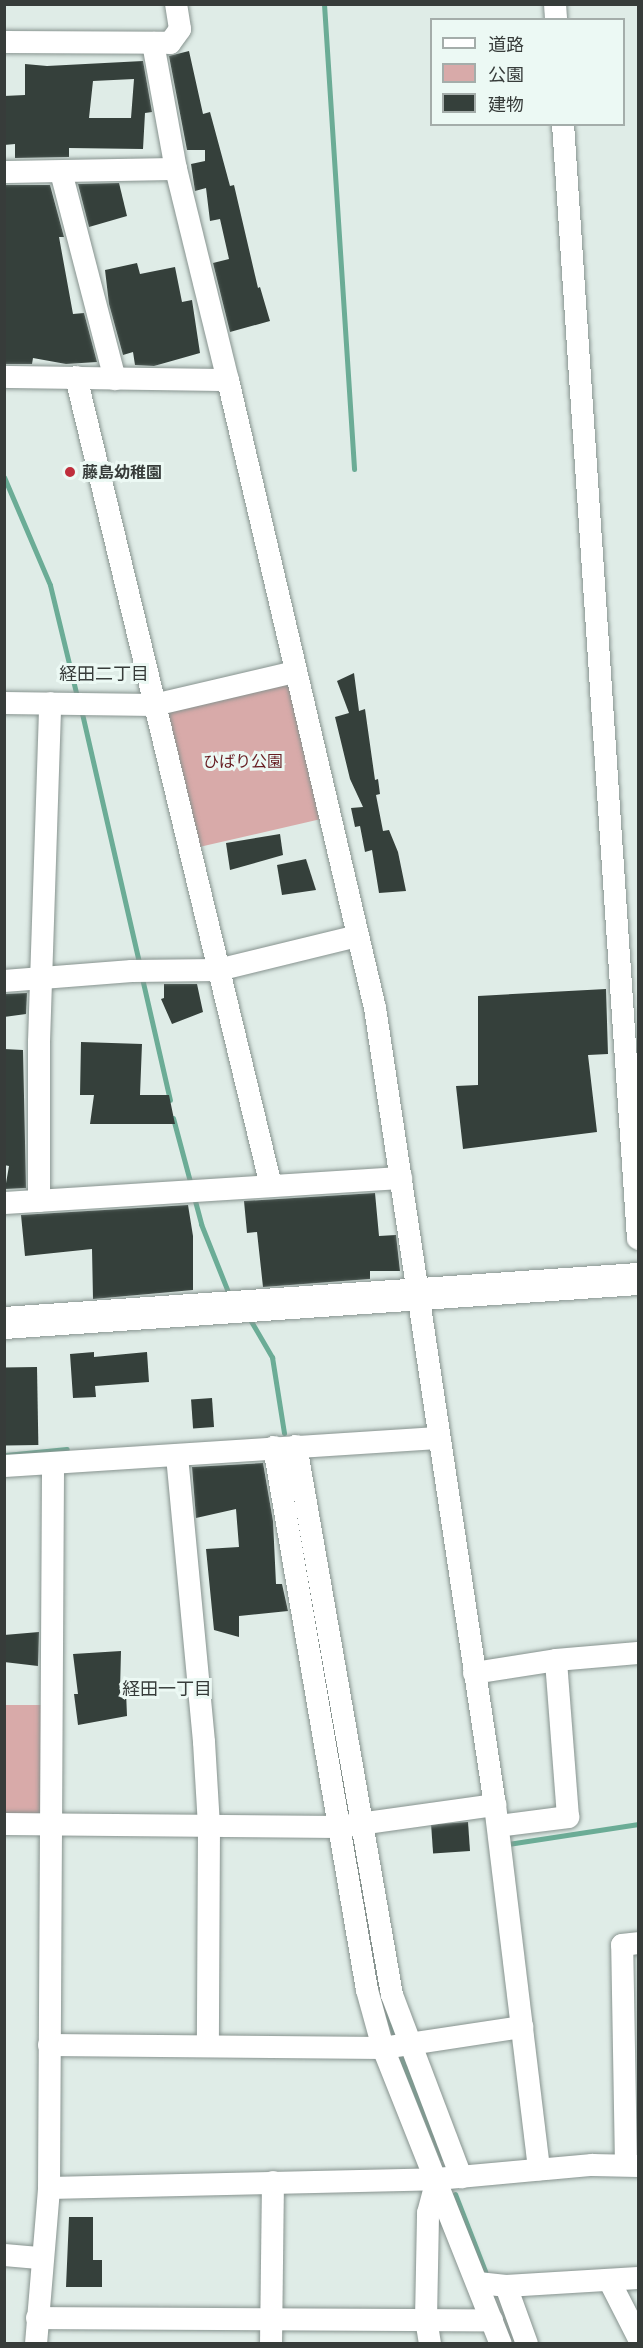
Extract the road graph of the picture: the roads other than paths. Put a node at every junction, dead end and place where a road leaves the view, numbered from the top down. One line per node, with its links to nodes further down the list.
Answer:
1 (176, 4): 3 (street)
2 (4, 42): 3 (street)
3 (153, 43): 5 (street)
4 (563, 126): 24 (street)
5 (176, 169): 7 (street); 11 (street)
6 (4, 172): 7 (street)
7 (61, 172): 10 (street)
8 (4, 377): 9 (street)
9 (76, 377): 10 (street); 15 (street)
10 (116, 379): 11 (street)
11 (228, 380): 12 (street)
12 (295, 672): 15 (street); 16 (street)
13 (4, 703): 14 (street)
14 (50, 703): 15 (street); 18 (street)
15 (153, 705): 17 (street)
16 (358, 936): 17 (street); 20 (street)
17 (218, 970): 18 (street); 21 (street)
18 (40, 978): 19 (street); 22 (street)
19 (4, 981)
20 (401, 1178): 21 (street); 26 (street)
21 (271, 1186): 22 (street)
22 (39, 1201): 23 (street)
23 (4, 1203)
24 (639, 1238)
25 (639, 1280): 26 (street)
26 (419, 1294): 27 (street); 28 (street)
27 (4, 1323)
28 (438, 1438): 29 (street); 35 (street)
29 (285, 1446): 30 (street); 37 (street); 41 (street)
30 (177, 1456): 31 (street); 40 (street)
31 (53, 1463): 32 (street); 39 (street)
32 (4, 1466)
33 (639, 1653): 34 (street)
34 (556, 1660): 35 (street); 36 (street)
35 (474, 1673): 36 (street)
36 (497, 1815): 37 (street); 43 (street)
37 (364, 1823): 41 (street); 44 (street)
38 (4, 1824): 39 (street)
39 (51, 1825): 40 (street); 45 (street)
40 (209, 1827): 41 (street); 46 (street)
41 (338, 1827): 47 (street)
42 (639, 1943): 48 (street)
43 (522, 2027): 44 (street); 49 (street)
44 (409, 2043): 47 (street); 50 (street)
45 (49, 2045): 46 (street); 53 (street)
46 (208, 2046): 47 (street)
47 (383, 2048): 51 (street)
48 (632, 2165): 49 (street)
49 (539, 2169): 50 (street)
50 (461, 2177): 51 (street)
51 (437, 2179): 52 (street); 58 (street); 62 (street)
52 (273, 2182): 53 (street); 61 (street)
53 (49, 2188): 55 (street)
54 (4, 2255): 55 (street)
55 (42, 2258): 60 (street)
56 (639, 2278): 57 (street)
57 (609, 2280): 59 (street); 64 (street)
58 (478, 2283): 59 (street); 63 (street)
59 (506, 2286): 69 (street)
60 (38, 2318): 61 (street); 65 (street)
61 (272, 2319): 62 (street); 66 (street)
62 (426, 2320): 63 (street); 67 (street)
63 (492, 2320): 68 (street)
64 (639, 2337)
65 (36, 2343)
66 (272, 2343)
67 (430, 2343)
68 (501, 2343)
69 (527, 2343)

